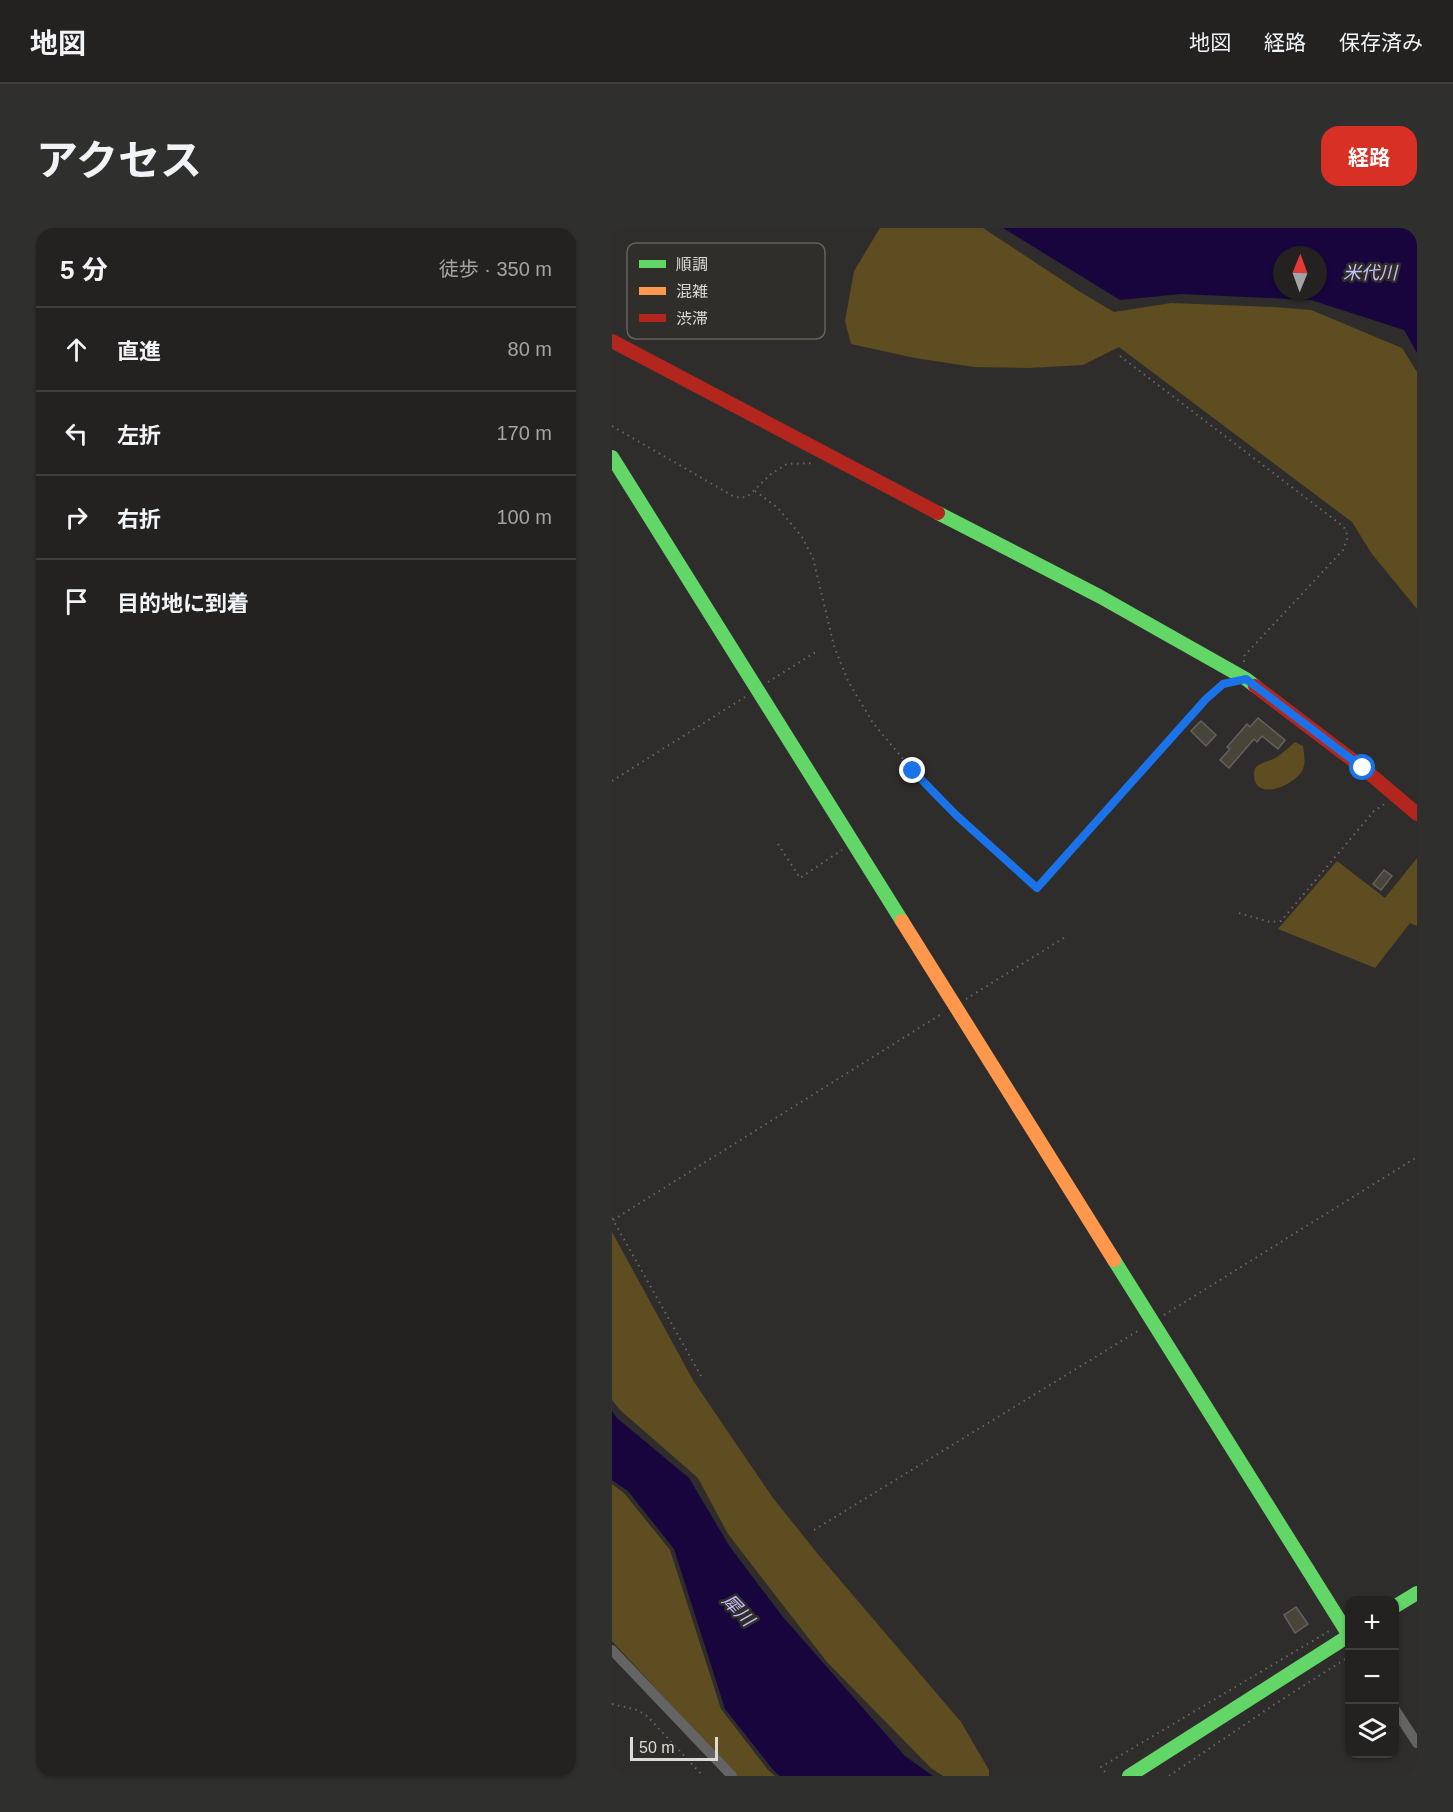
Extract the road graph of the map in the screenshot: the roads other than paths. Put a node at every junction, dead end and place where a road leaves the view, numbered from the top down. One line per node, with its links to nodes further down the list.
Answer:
1 (612, 341): 3 (street)
2 (612, 457): 6 (street)
3 (1417, 814)
4 (1417, 1593): 5 (street)
5 (1399, 1604)
6 (1345, 1630)
7 (1345, 1634): 12 (street)
8 (612, 1650): 11 (street)
9 (1399, 1714): 10 (street)
10 (1417, 1743)
11 (732, 1776)
12 (1129, 1776)

